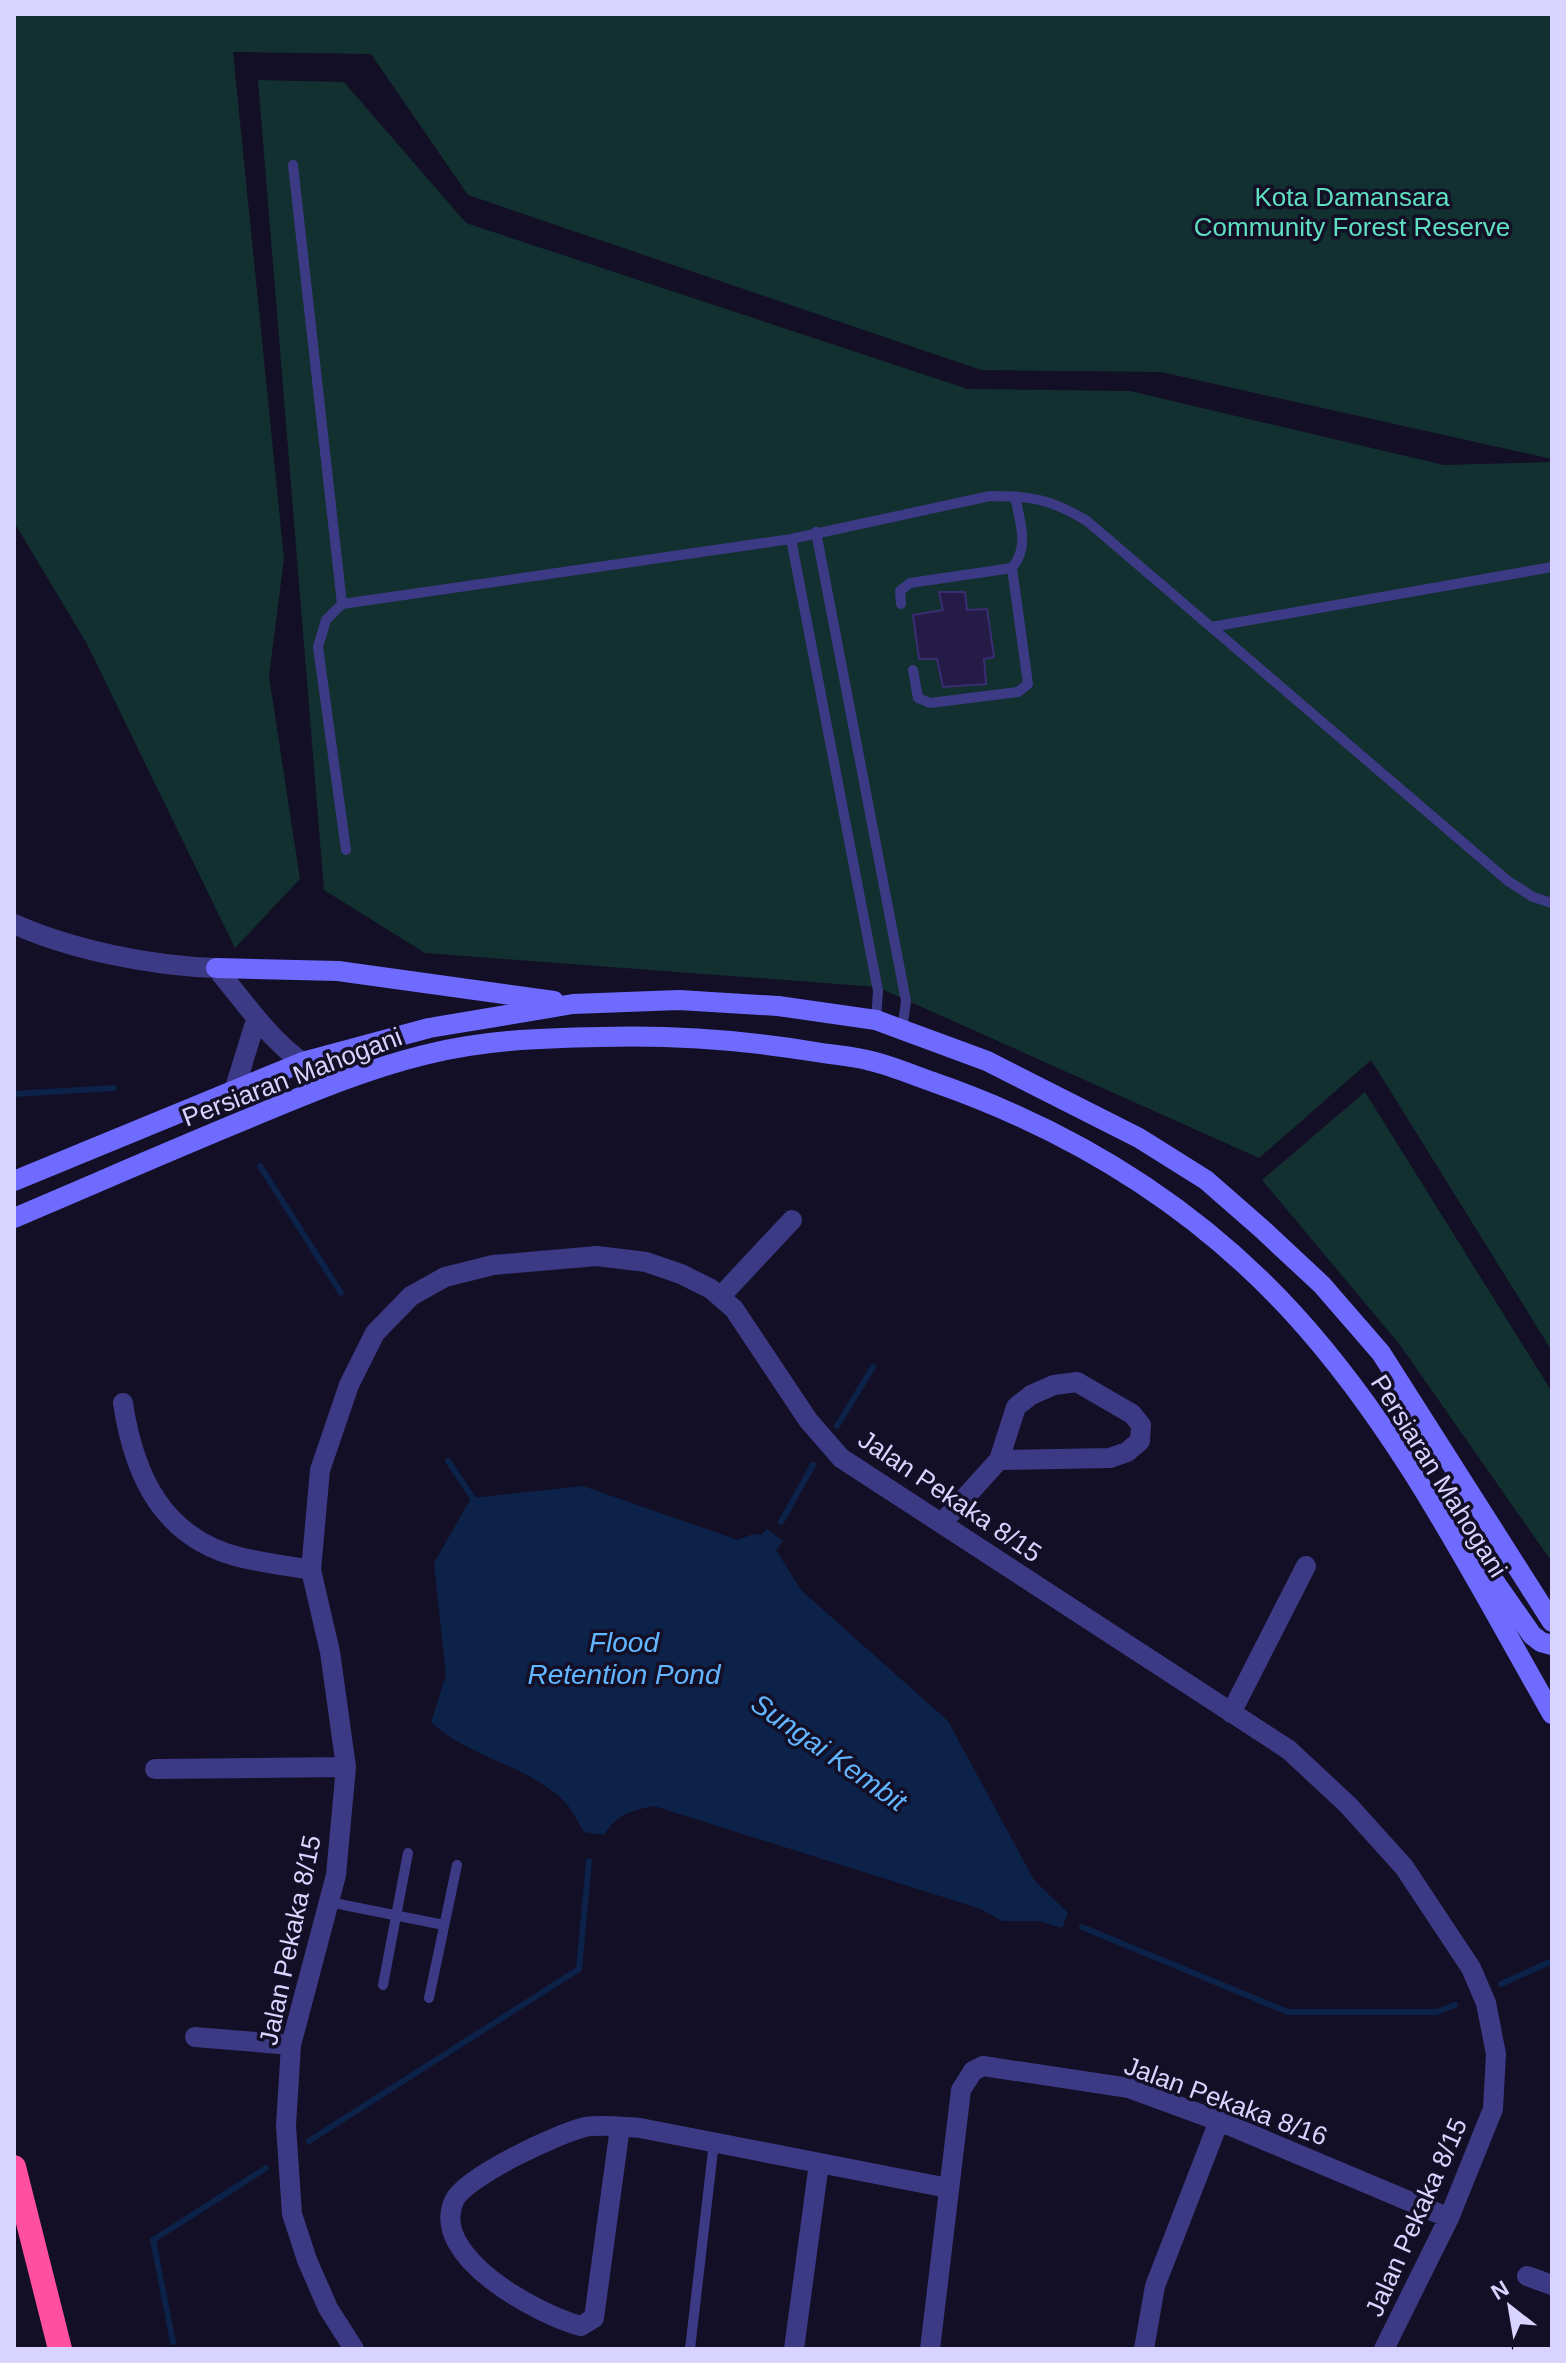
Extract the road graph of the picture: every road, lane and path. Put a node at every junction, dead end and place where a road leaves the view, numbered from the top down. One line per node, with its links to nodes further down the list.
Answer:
1 (293, 165): 7 (lane)
2 (1015, 496): 3 (lane); 6 (lane); 9 (lane)
3 (816, 532): 4 (lane); 18 (lane)
4 (791, 539): 7 (lane); 17 (lane)
5 (1552, 567): 9 (lane)
6 (1012, 568): 8 (lane); 10 (lane)
7 (342, 604): 11 (lane)
8 (901, 604)
9 (1211, 627): 12 (lane)
10 (913, 670)
11 (346, 850)
12 (1552, 903)
13 (14, 924): 14 (street)
14 (216, 968): 15 (main road); 16 (street)
15 (573, 1004): 17 (main road, Persiaran Mahogani); 19 (main road, Persiaran Mahogani)
16 (256, 1020): 19 (street); 21 (street)
17 (876, 1020): 18 (main road, Persiaran Mahogani)
18 (902, 1030): 30 (main road, Persiaran Mahogani)
19 (303, 1062): 20 (street); 21 (main road, Persiaran Mahogani)
20 (349, 1078): 23 (main road, Persiaran Mahogani); 28 (main road, Persiaran Mahogani)
21 (234, 1091): 22 (main road, Persiaran Mahogani)
22 (14, 1181)
23 (14, 1218)
24 (792, 1220): 25 (street)
25 (720, 1297): 29 (street, Jalan Pekaka 8/15); 32 (street, Jalan Pekaka 8/15)
26 (123, 1403): 32 (street)
27 (999, 1460): 27 (street); 29 (street)
28 (1438, 1515): 35 (main road); 37 (main road, Persiaran Mahogani)
29 (942, 1523): 36 (street, Jalan Pekaka 8/15)
30 (1514, 1563): 33 (main road); 34 (main road, Persiaran Mahogani)
31 (1306, 1566): 36 (street)
32 (311, 1570): 38 (street, Jalan Pekaka 8/15)
33 (1552, 1597)
34 (1552, 1622)
35 (1552, 1645)
36 (1231, 1713): 55 (street, Jalan Pekaka 8/15)
37 (1552, 1714)
38 (346, 1767): 39 (street); 42 (street, Jalan Pekaka 8/15)
39 (155, 1769)
40 (408, 1853): 43 (lane)
41 (457, 1865): 44 (lane)
42 (329, 1902): 43 (lane); 48 (street, Jalan Pekaka 8/15)
43 (396, 1916): 44 (lane); 45 (lane)
44 (444, 1925): 46 (lane)
45 (383, 1985)
46 (429, 1998)
47 (195, 2037): 48 (street)
48 (291, 2045): 59 (street, Jalan Pekaka 8/15)
49 (1219, 2121): 54 (street, Jalan Pekaka 8/16); 55 (street, Jalan Pekaka 8/16); 63 (street)
50 (620, 2127): 50 (street); 51 (street)
51 (714, 2142): 52 (street); 60 (lane)
52 (819, 2163): 54 (street); 61 (street)
53 (14, 2167): 58 (highway)
54 (948, 2188): 62 (street, Jalan Pekaka 8/16)
55 (1449, 2218): 64 (street, Jalan Pekaka 8/15)
56 (1527, 2276): 57 (street)
57 (1552, 2285)
58 (60, 2349)
59 (354, 2349)
60 (690, 2349)
61 (794, 2349)
62 (930, 2349)
63 (1144, 2349)
64 (1384, 2349)

